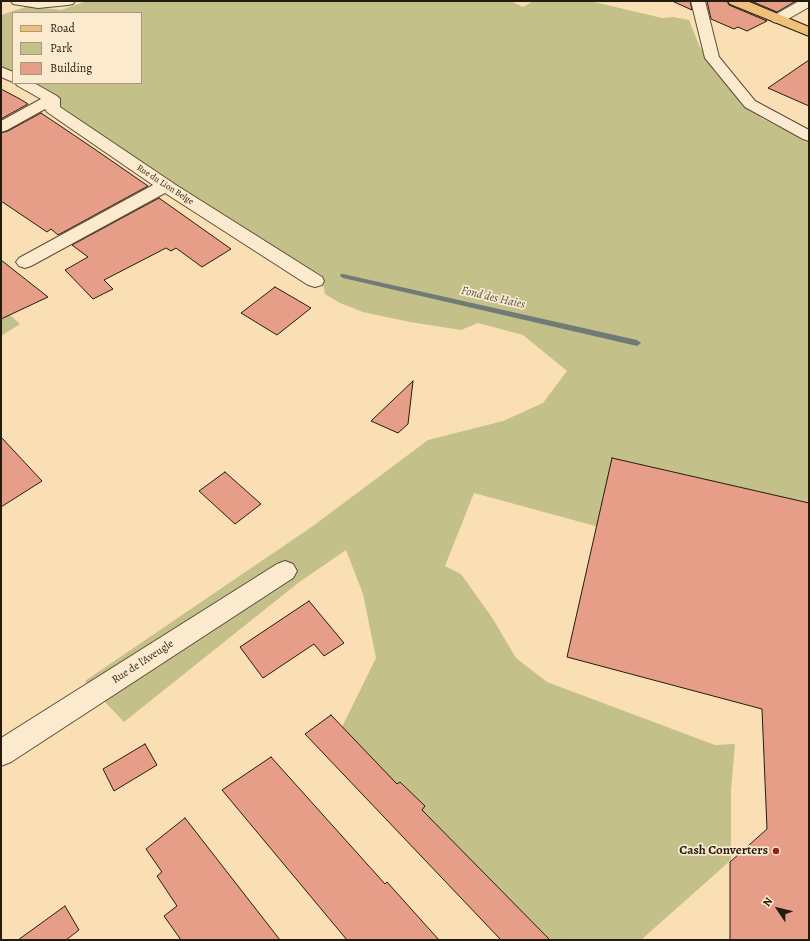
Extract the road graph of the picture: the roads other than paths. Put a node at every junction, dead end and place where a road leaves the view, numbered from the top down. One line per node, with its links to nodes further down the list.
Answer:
1 (68, 1): 5 (street)
2 (698, 1): 13 (street)
3 (735, 1): 6 (main road)
4 (809, 1): 6 (street)
5 (14, 3)
6 (778, 19): 7 (main road)
7 (809, 32)
8 (1, 71): 9 (street)
9 (12, 77)
10 (24, 84): 11 (street)
11 (52, 99): 12 (street); 14 (street, Rue du Lion Belge)
12 (1, 127)
13 (809, 136)
14 (165, 186): 15 (street); 16 (street, Rue du Lion Belge)
15 (25, 262)
16 (315, 280)
17 (285, 571): 18 (street, Rue de l'Aveugle)
18 (1, 753)

